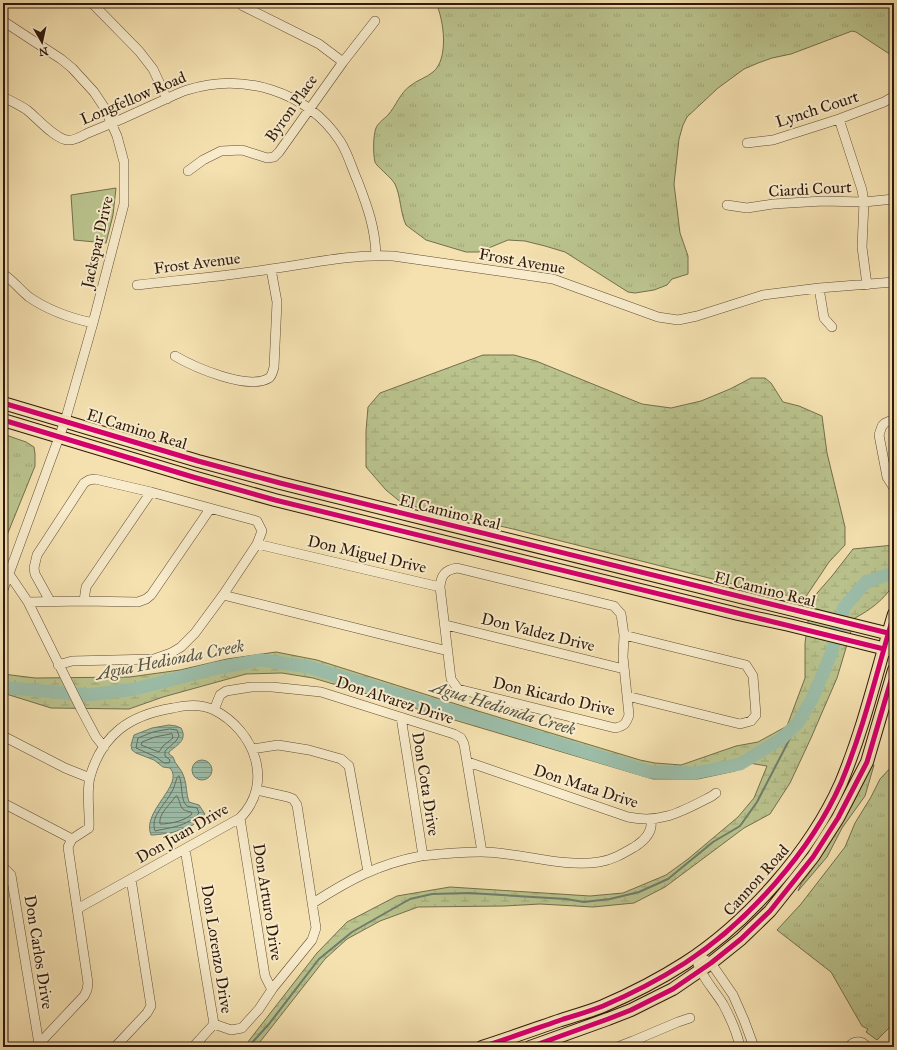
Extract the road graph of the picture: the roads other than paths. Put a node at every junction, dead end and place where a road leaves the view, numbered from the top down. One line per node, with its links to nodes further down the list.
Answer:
1 (92, 3): 8 (street)
2 (240, 3): 5 (street)
3 (3, 21): 11 (street, Jackspar Drive)
4 (375, 21): 5 (street, Byron Place)
5 (343, 62): 9 (street, Byron Place)
6 (894, 96): 10 (street, Lynch Court)
7 (3, 97): 11 (street, Longfellow Road)
8 (167, 99): 9 (street, Longfellow Road); 11 (street, Longfellow Road)
9 (309, 109): 13 (street, Byron Place); 17 (street, Longfellow Road)
10 (839, 119): 12 (street, Lynch Court); 15 (street)
11 (112, 124): 24 (street, Jackspar Drive)
12 (747, 142)
13 (188, 171)
14 (894, 200): 15 (street, Ciardi Court)
15 (864, 202): 16 (street, Ciardi Court); 22 (street)
16 (727, 205)
17 (376, 255): 18 (street, Frost Avenue); 23 (street, Frost Avenue)
18 (271, 269): 21 (street, Frost Avenue); 26 (street)
19 (3, 274): 24 (street)
20 (894, 282): 22 (street, Frost Avenue)
21 (137, 285)
22 (867, 285): 23 (street, Frost Avenue)
23 (819, 288): 25 (street)
24 (93, 323): 30 (street, Jackspar Drive)
25 (832, 327)
26 (175, 356)
27 (3, 403): 30 (main road, El Camino Real)
28 (894, 419): 32 (street)
29 (3, 420): 31 (main road, El Camino Real)
30 (65, 421): 31 (street, Jackspar Drive); 45 (main road, El Camino Real)
31 (60, 437): 36 (street, Jackspar Drive); 47 (main road, El Camino Real)
32 (894, 488)
33 (151, 492): 34 (street); 40 (street); 41 (street)
34 (210, 509): 35 (street); 41 (street)
35 (257, 544): 37 (street, Don Miguel Drive); 39 (street)
36 (9, 574): 38 (street, Jackspar Drive); 42 (street)
37 (440, 587): 44 (street, Don Ricardo Drive); 46 (street, Don Miguel Drive)
38 (3, 590)
39 (223, 595): 48 (street); 49 (street)
40 (50, 601): 41 (street); 42 (street)
41 (84, 601)
42 (28, 602): 49 (street)
43 (894, 614): 45 (main road, Cannon Road)
44 (446, 625): 48 (street, Don Ricardo Drive); 50 (street, Don Valdez Drive)
45 (891, 634): 47 (main road, Cannon Road)
46 (624, 635): 50 (street, Don Miguel Drive); 52 (street, Don Ricardo Drive)
47 (889, 650): 74 (main road, Cannon Road)
48 (448, 651): 52 (street, Don Ricardo Drive)
49 (58, 665): 56 (street)
50 (624, 669): 52 (street, Don Miguel Drive)
51 (894, 670): 75 (main road, Cannon Road)
52 (627, 696)
53 (214, 710): 54 (street, Don Alvarez Drive); 56 (street, Don Juan Drive); 57 (street, Don Juan Drive)
54 (401, 717): 58 (street, Don Alvarez Drive); 68 (street, Don Cota Drive)
55 (3, 736): 59 (street)
56 (104, 747): 59 (street, Don Juan Drive)
57 (252, 749): 60 (street, Don Juan Drive); 70 (street)
58 (468, 762): 64 (street, Don Mata Drive); 67 (street, Don Alvarez Drive)
59 (90, 778): 65 (street, Don Juan Drive)
60 (256, 790): 63 (street, Don Juan Drive); 72 (street)
61 (716, 793): 64 (street, Don Mata Drive)
62 (3, 803): 65 (street)
63 (240, 818): 66 (street, Don Juan Drive); 77 (street, Don Arturo Drive)
64 (651, 820): 67 (street)
65 (72, 839): 73 (street)
66 (185, 849): 71 (street, Don Juan Drive); 79 (street, Don Lorenzo Drive)
67 (482, 852): 68 (street)
68 (423, 856): 70 (street)
69 (3, 867): 81 (street, Don Carlos Drive)
70 (368, 872): 72 (street)
71 (131, 879): 73 (street, Don Juan Drive); 83 (street)
72 (313, 903): 77 (street)
73 (77, 909): 81 (street)
74 (696, 955): 75 (street); 76 (street); 85 (main road, Cannon Road)
75 (711, 963): 76 (main road, Cannon Road); 88 (street)
76 (700, 971): 86 (main road, Cannon Road); 87 (street)
77 (273, 988): 79 (street)
78 (690, 1018): 80 (street)
79 (214, 1024): 84 (street, Don Lorenzo Drive)
80 (634, 1044): 82 (street)
81 (37, 1046)
82 (620, 1046)
83 (115, 1047)
84 (193, 1047)
85 (482, 1047)
86 (530, 1047)
87 (740, 1047)
88 (754, 1047)
89 (849, 1047): 90 (street)
90 (867, 1047)

